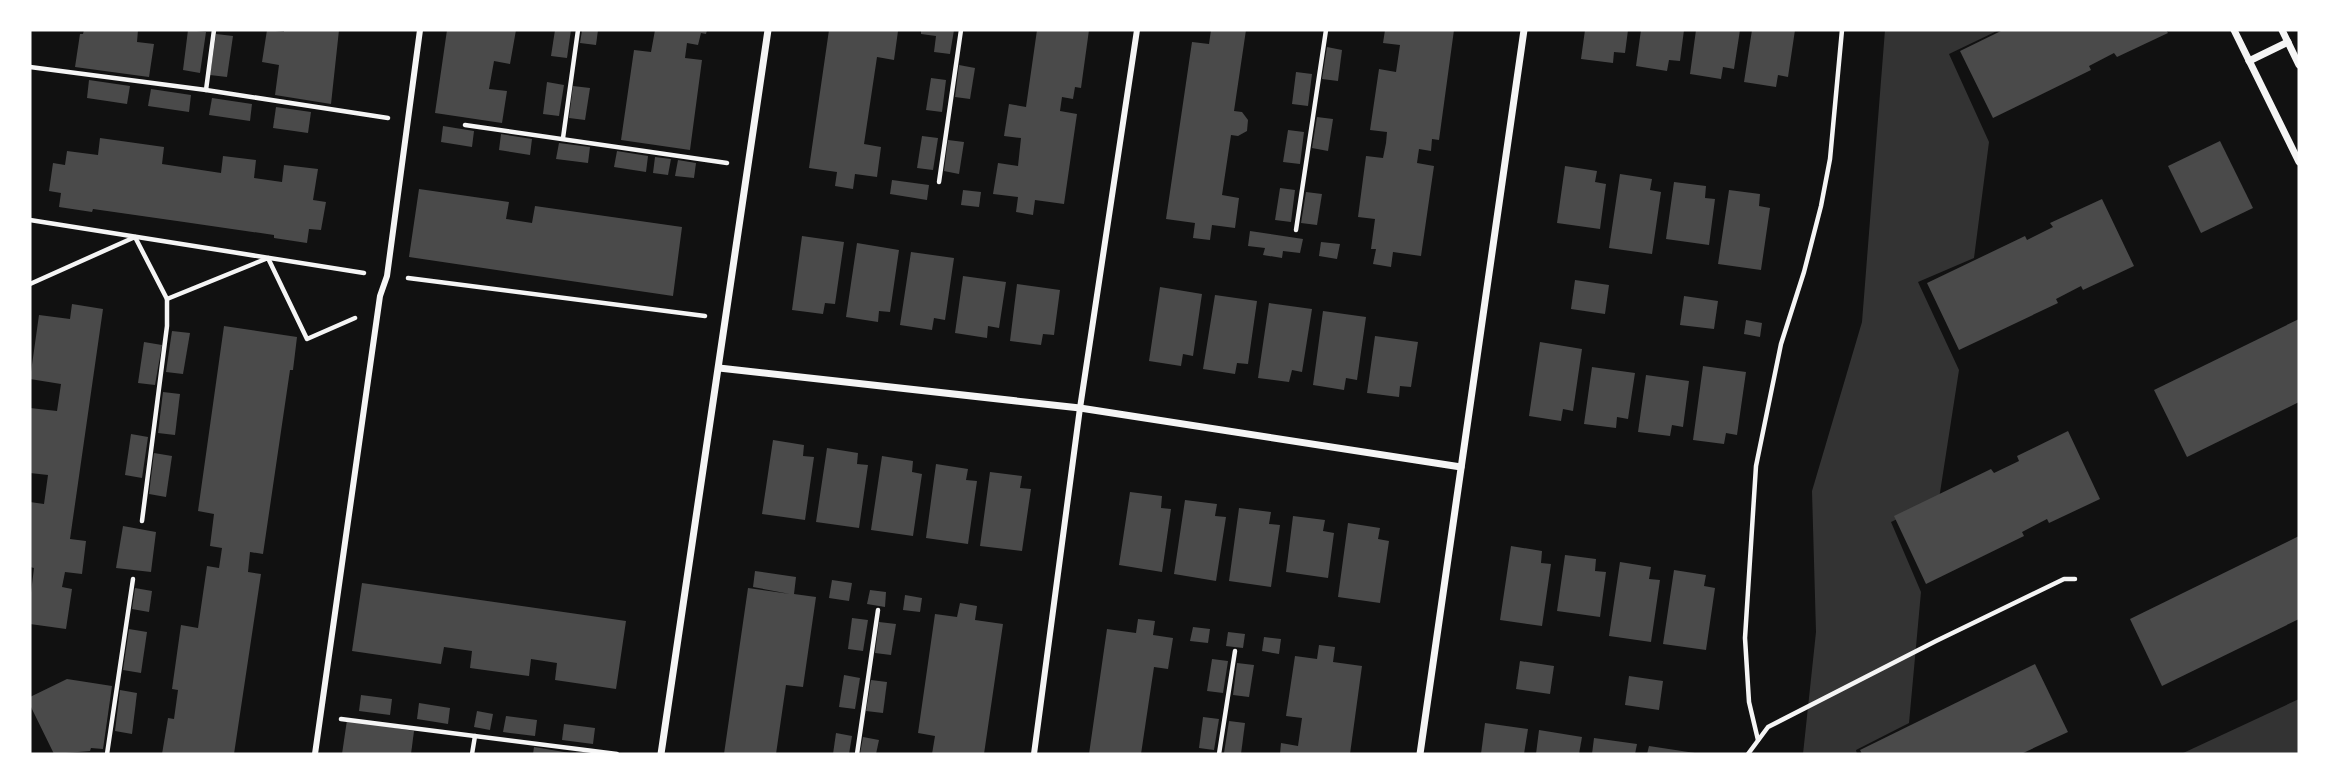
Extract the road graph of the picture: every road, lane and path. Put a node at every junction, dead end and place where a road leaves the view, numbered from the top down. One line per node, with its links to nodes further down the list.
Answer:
1 (214, 30): 16 (path)
2 (420, 30): 17 (street)
3 (578, 30): 19 (path)
4 (768, 30): 21 (street)
5 (961, 30): 22 (path)
6 (1137, 30): 28 (street)
7 (1326, 30): 23 (path)
8 (1524, 30): 29 (street)
9 (1842, 30): 37 (path)
10 (2234, 30): 13 (street)
11 (2282, 30): 12 (street)
12 (2288, 42): 13 (street); 14 (street)
13 (2249, 61): 20 (street)
14 (2299, 65)
15 (30, 67): 16 (path)
16 (206, 90): 17 (path)
17 (408, 121): 26 (street)
18 (465, 125): 19 (path)
19 (564, 138): 21 (path)
20 (2299, 162)
21 (749, 166): 27 (street)
22 (939, 182)
23 (1296, 230)
24 (30, 284): 25 (path)
25 (167, 299): 26 (path); 30 (path)
26 (378, 307): 35 (street)
27 (719, 368): 28 (street); 42 (street)
28 (1080, 408): 29 (street); 44 (street)
29 (1461, 467): 46 (street)
30 (142, 521)
31 (132, 579): 38 (path)
32 (2075, 579): 37 (path)
33 (878, 610): 43 (path)
34 (1235, 651): 45 (path)
35 (320, 717): 36 (path); 39 (street)
36 (475, 736): 40 (path); 41 (path)
37 (1758, 740): 47 (path)
38 (107, 754)
39 (315, 754)
40 (472, 754)
41 (617, 754)
42 (661, 754)
43 (857, 754)
44 (1034, 754)
45 (1219, 754)
46 (1420, 754)
47 (1748, 754)

